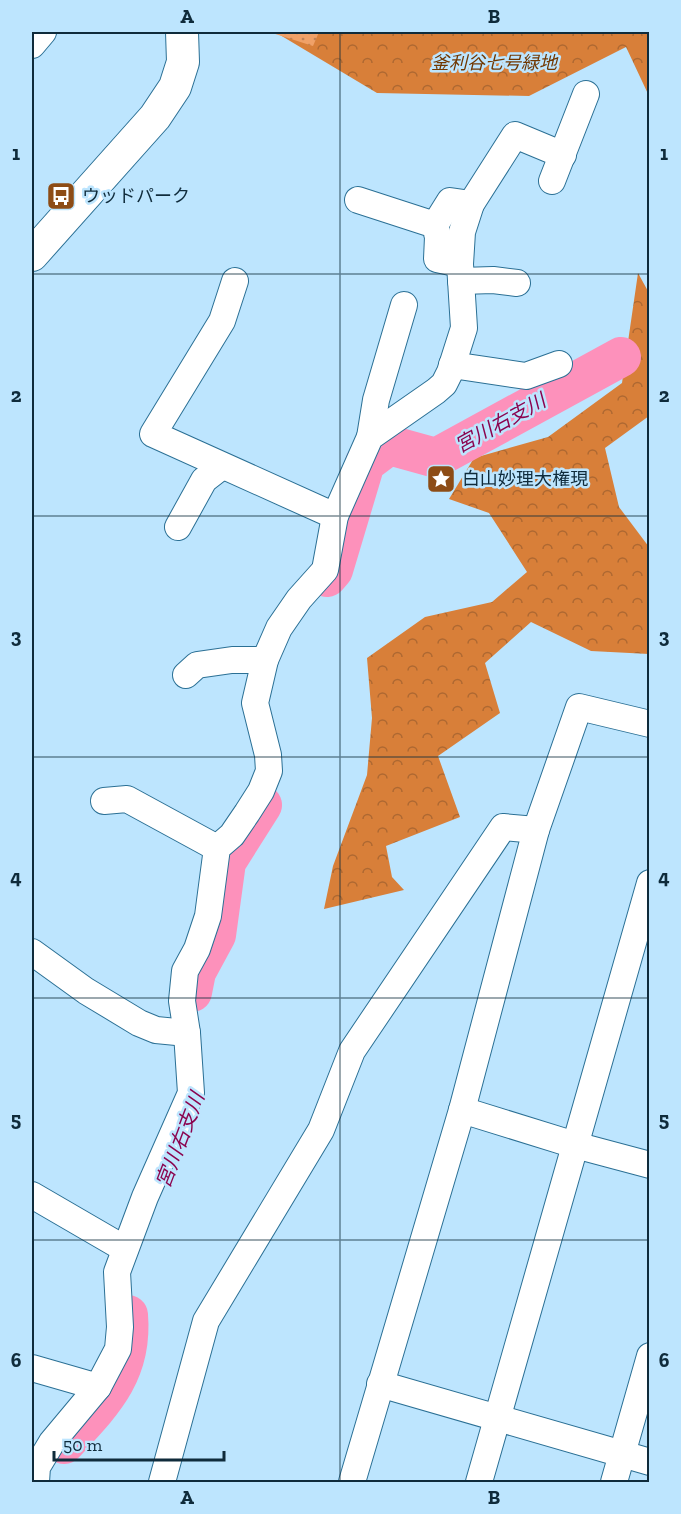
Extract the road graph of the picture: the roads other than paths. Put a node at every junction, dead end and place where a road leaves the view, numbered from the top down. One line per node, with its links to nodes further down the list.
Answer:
1 (43, 32): 3 (street)
2 (182, 32): 10 (street)
3 (32, 45)
4 (586, 94): 5 (street)
5 (563, 155): 6 (street); 8 (street)
6 (552, 181)
7 (358, 200): 9 (street)
8 (471, 204): 9 (street); 11 (street)
9 (435, 225): 11 (street)
10 (32, 255)
11 (460, 272): 13 (street); 16 (street)
12 (235, 281): 18 (street)
13 (517, 283)
14 (404, 305): 17 (street)
15 (559, 364): 16 (street)
16 (452, 365): 17 (street)
17 (370, 437): 19 (street)
18 (222, 466): 19 (street); 20 (street)
19 (335, 516): 21 (street)
20 (178, 526)
21 (265, 660): 22 (street); 26 (street)
22 (186, 675)
23 (650, 724): 25 (street)
24 (104, 801): 26 (street)
25 (536, 830): 30 (street); 43 (street)
26 (217, 848): 29 (street)
27 (650, 883): 31 (street)
28 (32, 952): 29 (street)
29 (187, 1033): 34 (street)
30 (462, 1110): 31 (street); 37 (street)
31 (575, 1145): 32 (street); 39 (street)
32 (650, 1165)
33 (32, 1195): 34 (street)
34 (125, 1249): 38 (street)
35 (650, 1356): 40 (street)
36 (32, 1368): 38 (street)
37 (380, 1384): 39 (street); 44 (street)
38 (98, 1387): 42 (street)
39 (498, 1417): 40 (street); 45 (street)
40 (622, 1454): 41 (street); 46 (street)
41 (650, 1462)
42 (35, 1472)
43 (162, 1482)
44 (352, 1482)
45 (479, 1482)
46 (614, 1482)

